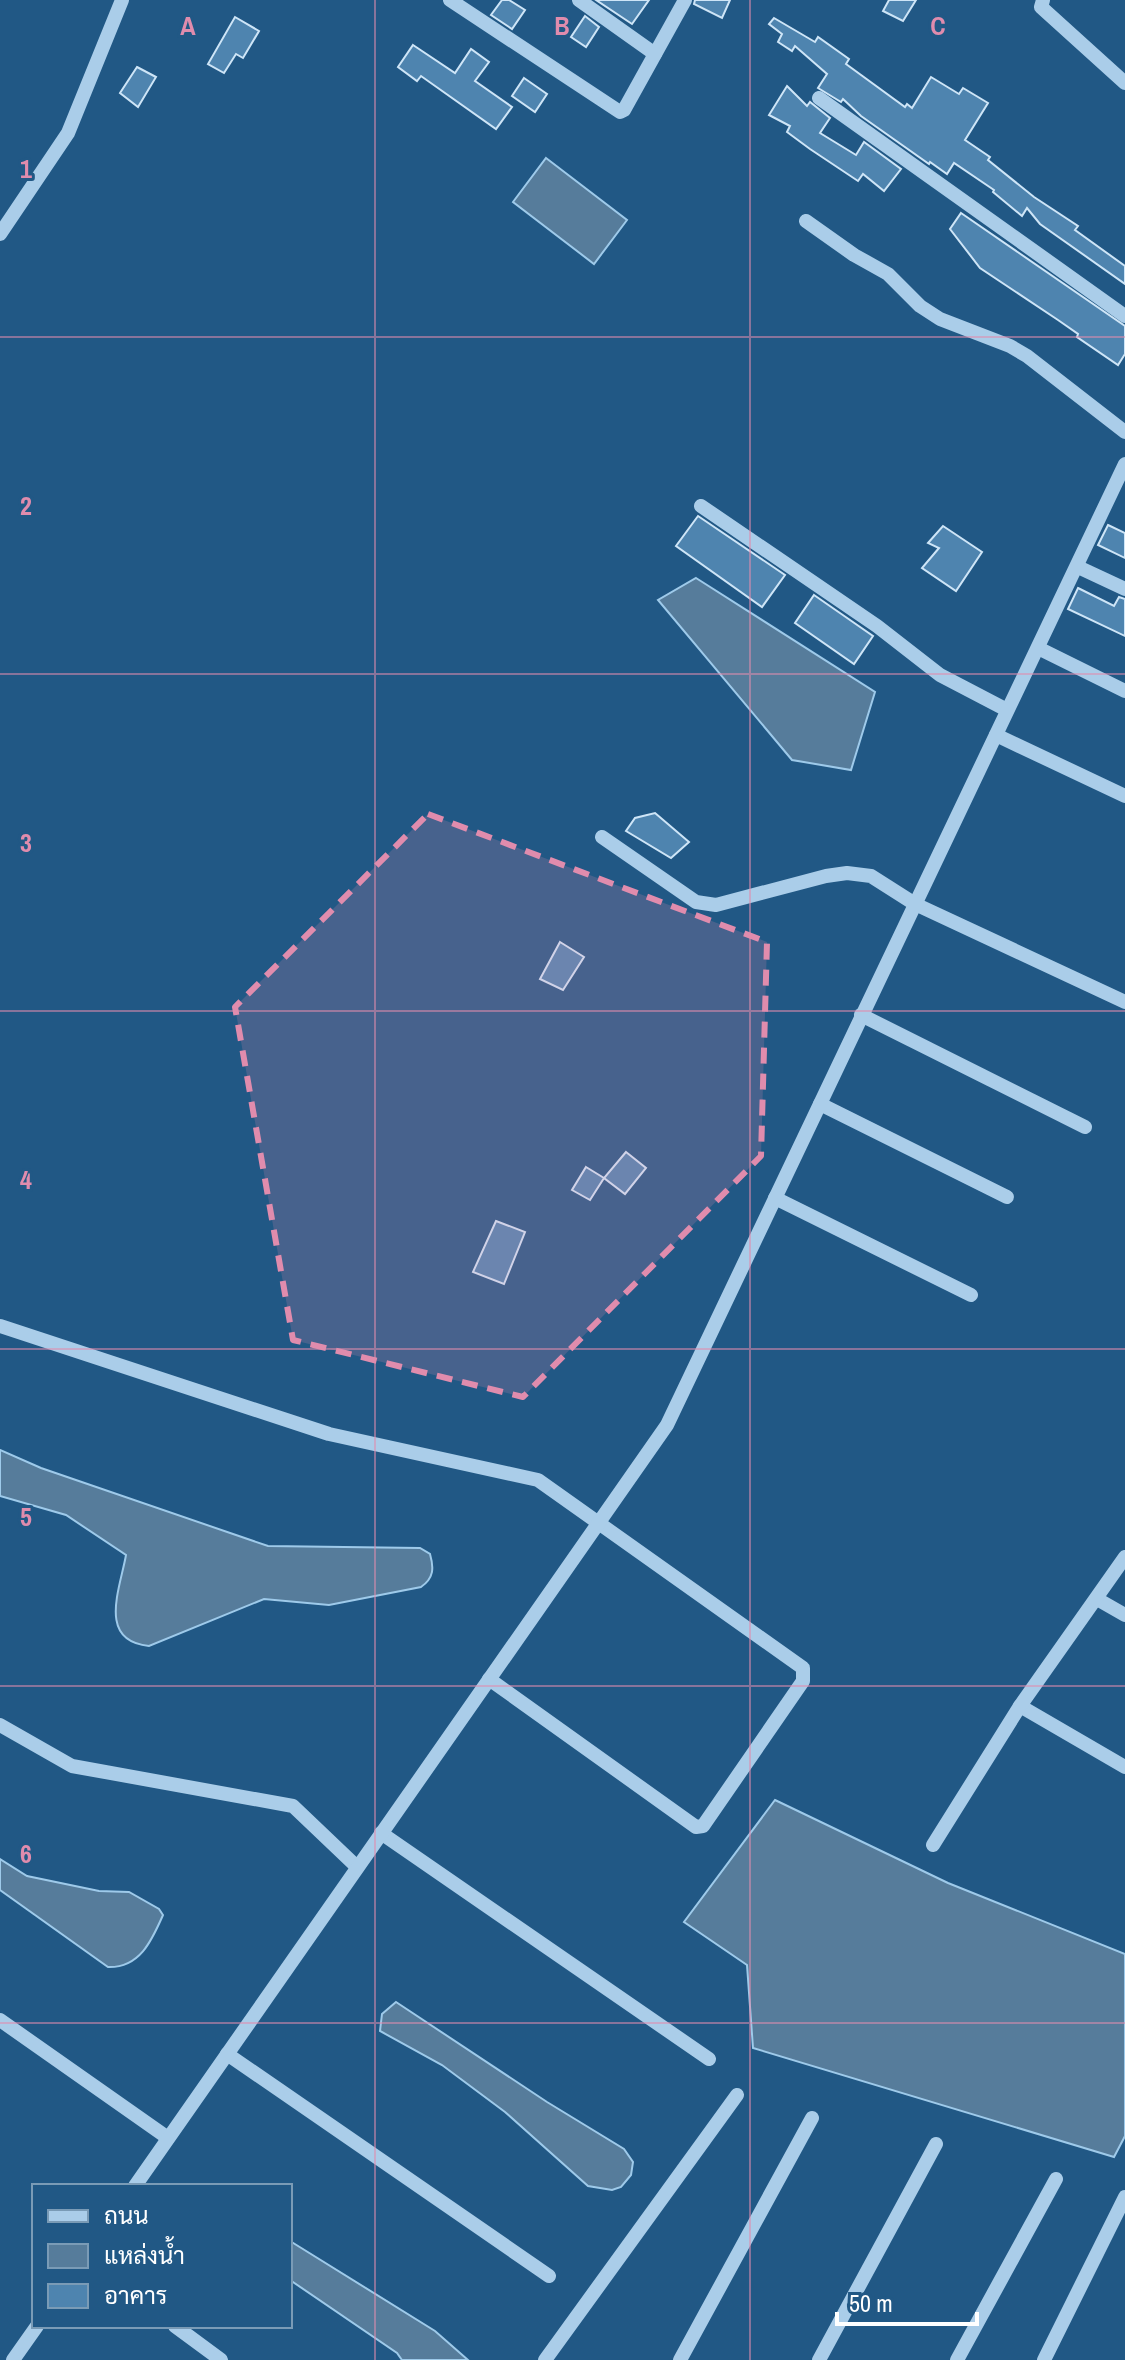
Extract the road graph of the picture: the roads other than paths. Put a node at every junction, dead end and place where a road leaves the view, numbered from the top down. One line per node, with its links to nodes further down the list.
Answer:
1 (122, 0): 10 (street)
2 (450, 0): 6 (street)
3 (579, 0): 6 (street)
4 (685, 0): 6 (street)
5 (1043, 0): 7 (street)
6 (655, 54)
7 (1125, 83)
8 (819, 98): 11 (street)
9 (806, 221): 12 (street)
10 (0, 234)
11 (1125, 316)
12 (1125, 432)
13 (1125, 464): 14 (street)
14 (1122, 482): 16 (street)
15 (701, 506): 20 (street)
16 (1078, 567): 17 (street); 18 (street)
17 (1125, 589)
18 (1038, 648): 19 (street); 20 (street)
19 (1125, 691)
20 (1007, 710): 21 (street)
21 (996, 735): 22 (street); 24 (street)
22 (1125, 796)
23 (602, 837): 24 (street)
24 (915, 904): 25 (street); 26 (street)
25 (1125, 1002)
26 (861, 1015): 27 (street); 28 (street)
27 (820, 1104): 29 (street); 30 (street)
28 (1085, 1127)
29 (1007, 1197)
30 (775, 1198): 31 (street); 33 (street)
31 (971, 1295)
32 (0, 1326): 33 (street)
33 (598, 1522): 37 (street); 37 (street)
34 (1125, 1557): 35 (street)
35 (1097, 1599): 36 (street); 38 (street)
36 (1125, 1615)
37 (489, 1679): 41 (street)
38 (1020, 1706): 40 (street); 42 (street)
39 (0, 1725): 43 (street)
40 (1125, 1767)
41 (381, 1833): 43 (street); 46 (street)
42 (933, 1845)
43 (357, 1867): 45 (street)
44 (0, 2020): 49 (street)
45 (227, 2054): 49 (street); 54 (street)
46 (709, 2059)
47 (737, 2095): 59 (street)
48 (812, 2118): 60 (street)
49 (168, 2138): 52 (street)
50 (936, 2144): 61 (street)
51 (1056, 2179): 62 (street)
52 (136, 2184)
53 (1125, 2197): 63 (street)
54 (549, 2276)
55 (36, 2328): 57 (street)
56 (178, 2328): 58 (street)
57 (13, 2360)
58 (221, 2360)
59 (545, 2360)
60 (680, 2360)
61 (819, 2360)
62 (957, 2360)
63 (1044, 2360)

